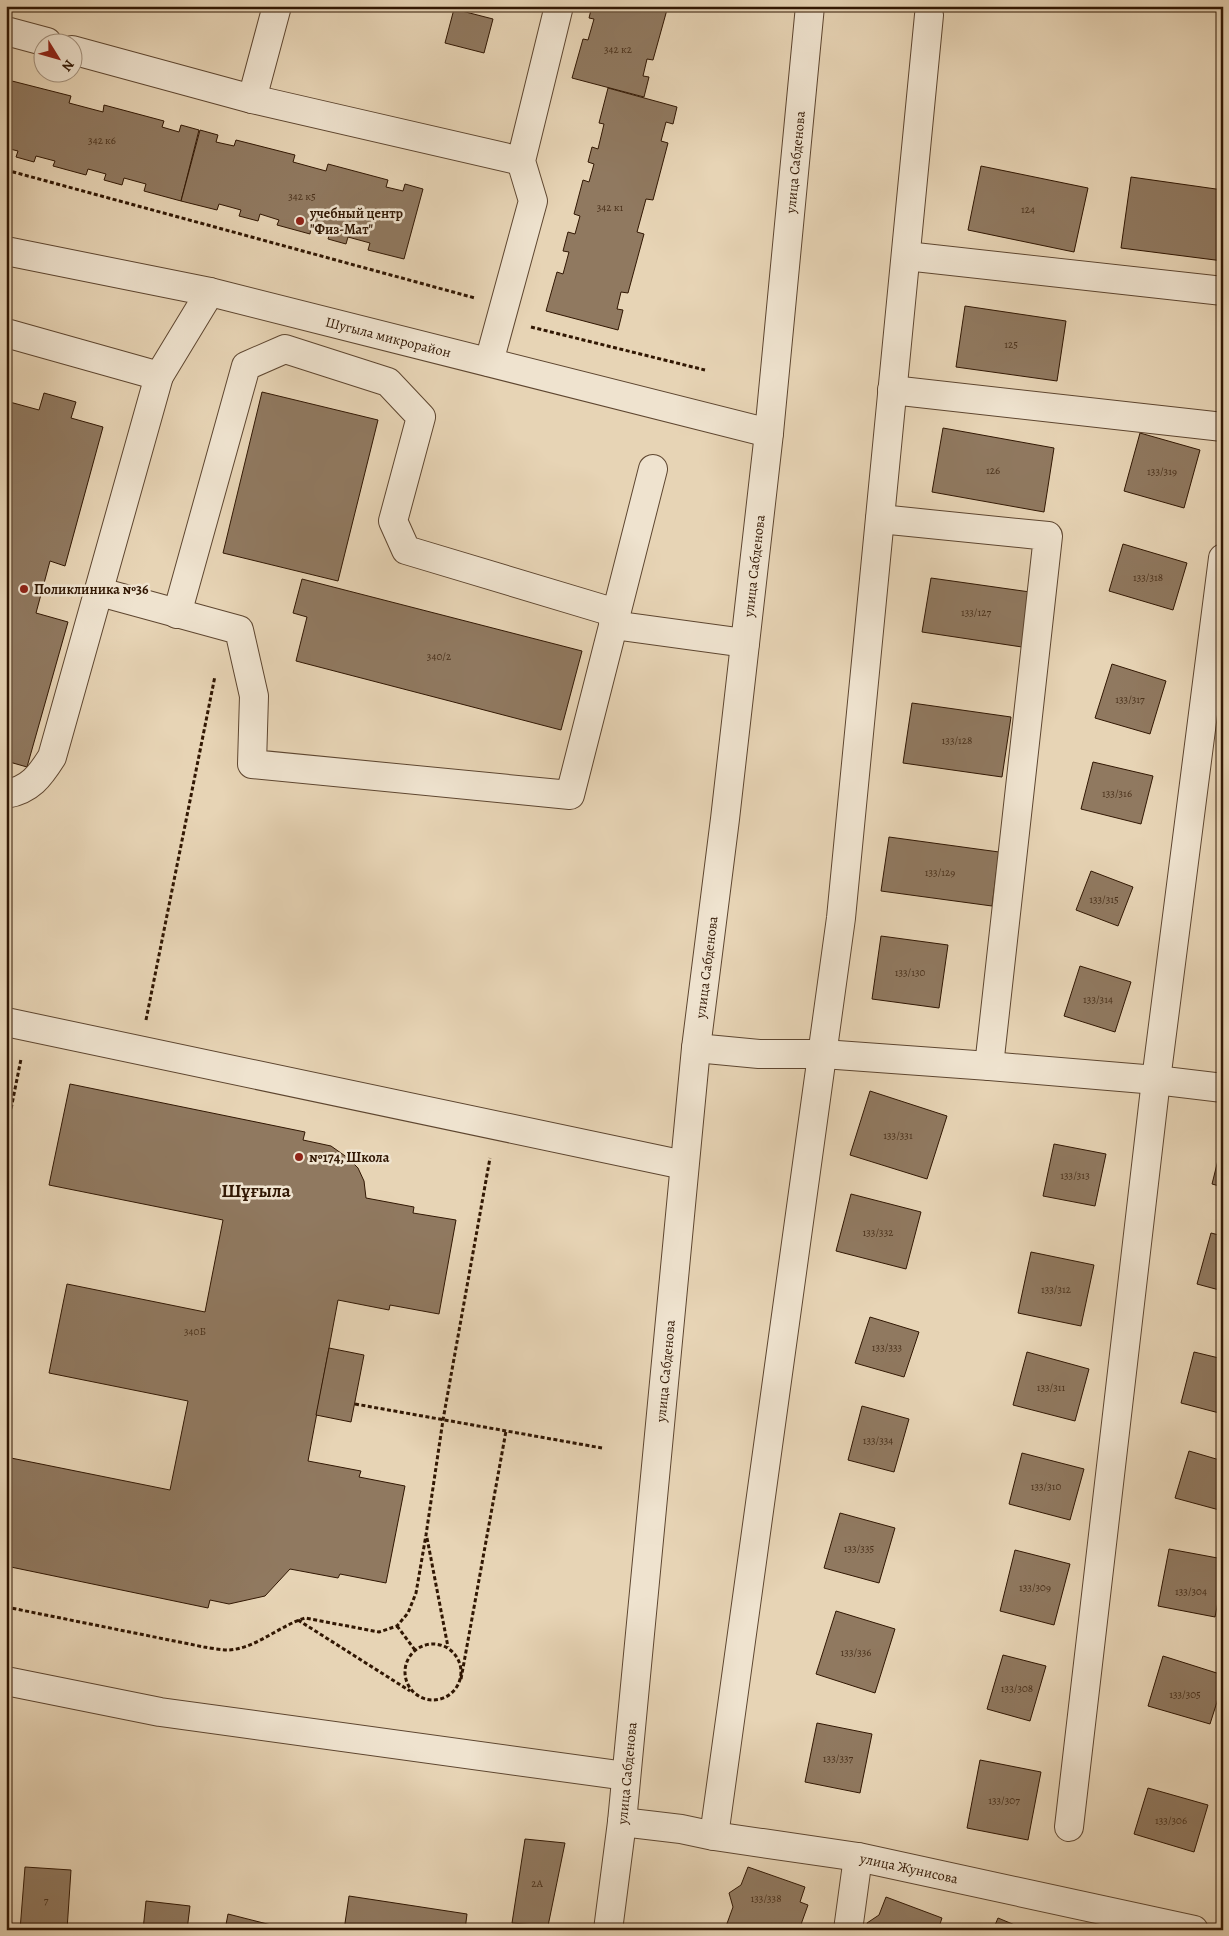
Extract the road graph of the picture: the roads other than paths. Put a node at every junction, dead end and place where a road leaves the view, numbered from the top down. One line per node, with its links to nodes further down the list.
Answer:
1 (278, 6): 8 (street)
2 (559, 6): 9 (street)
3 (810, 6): 19 (street, улица Сабденова)
4 (929, 15): 11 (street)
5 (6, 31): 6 (street)
6 (32, 38)
7 (82, 53): 8 (street)
8 (252, 99): 9 (street)
9 (521, 162): 15 (street)
10 (6, 251): 13 (street, Шугыла микрорайон)
11 (906, 256): 12 (street); 17 (street)
12 (1223, 291)
13 (210, 292): 15 (street, Шугыла микрорайон); 16 (street)
14 (6, 333): 16 (street)
15 (489, 362): 19 (street, Шугыла микрорайон)
16 (159, 376): 23 (street)
17 (892, 390): 18 (street); 21 (street)
18 (1223, 427)
19 (769, 433): 26 (street, улица Сабденова)
20 (653, 469): 25 (street)
21 (880, 519): 30 (street); 31 (street)
22 (1223, 558): 32 (street)
23 (100, 592): 24 (street); 27 (street)
24 (177, 614): 25 (street); 25 (street)
25 (615, 619): 26 (street)
26 (745, 643): 29 (street, улица Сабденова)
27 (6, 794)
28 (17, 1024): 34 (street)
29 (696, 1048): 30 (street); 34 (street, улица Сабденова)
30 (823, 1054): 31 (street); 39 (street)
31 (989, 1066): 32 (street)
32 (1156, 1080): 33 (street); 38 (street)
33 (1223, 1088)
34 (684, 1165): 36 (street, улица Сабденова)
35 (6, 1681): 36 (street)
36 (626, 1776): 37 (street, улица Сабденова)
37 (622, 1822): 39 (street, улица Жунисова); 41 (street, улица Сабденова)
38 (1069, 1827)
39 (714, 1836): 40 (street, улица Жунисова)
40 (858, 1857): 42 (street); 43 (street, улица Жунисова)
41 (608, 1930)
42 (848, 1930)
43 (1194, 1930)

